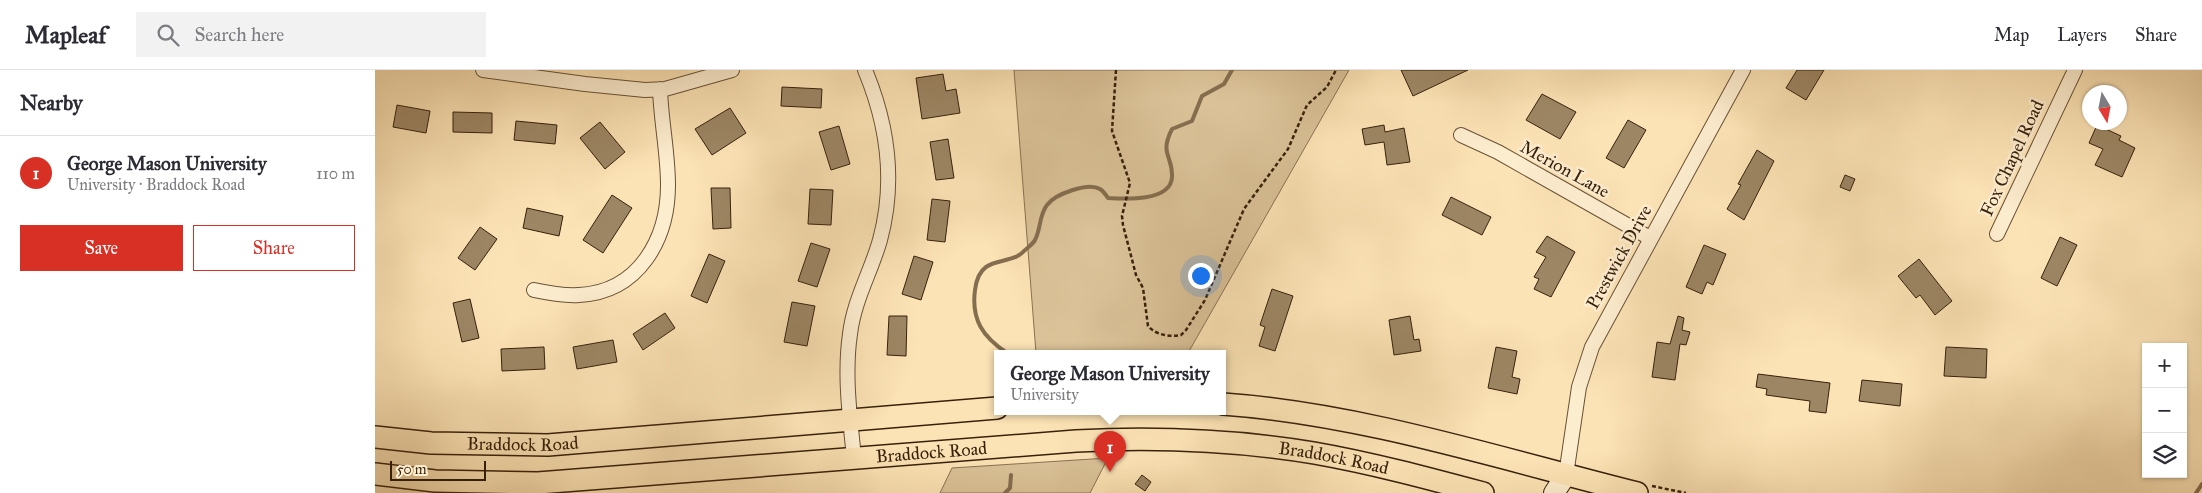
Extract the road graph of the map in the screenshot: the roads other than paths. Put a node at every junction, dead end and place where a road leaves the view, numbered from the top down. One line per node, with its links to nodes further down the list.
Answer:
1 (483, 70): 6 (street)
2 (732, 70): 6 (street)
3 (865, 70): 13 (street)
4 (1743, 70): 9 (street, Prestwick Drive)
5 (2075, 70): 8 (street, Fox Chapel Road)
6 (660, 89): 10 (street)
7 (1461, 135): 9 (street, Merion Lane)
8 (1997, 234)
9 (1650, 238): 17 (street, Prestwick Drive)
10 (533, 290)
11 (1226, 404): 17 (main road)
12 (994, 408): 13 (main road, Braddock Road)
13 (851, 421): 14 (main road, Braddock Road); 15 (street)
14 (375, 437)
15 (854, 458): 16 (main road, Braddock Road); 18 (main road, Braddock Road)
16 (375, 474)
17 (1566, 484): 19 (street); 20 (main road)
18 (1483, 493)
19 (1554, 493)
20 (1637, 493)

